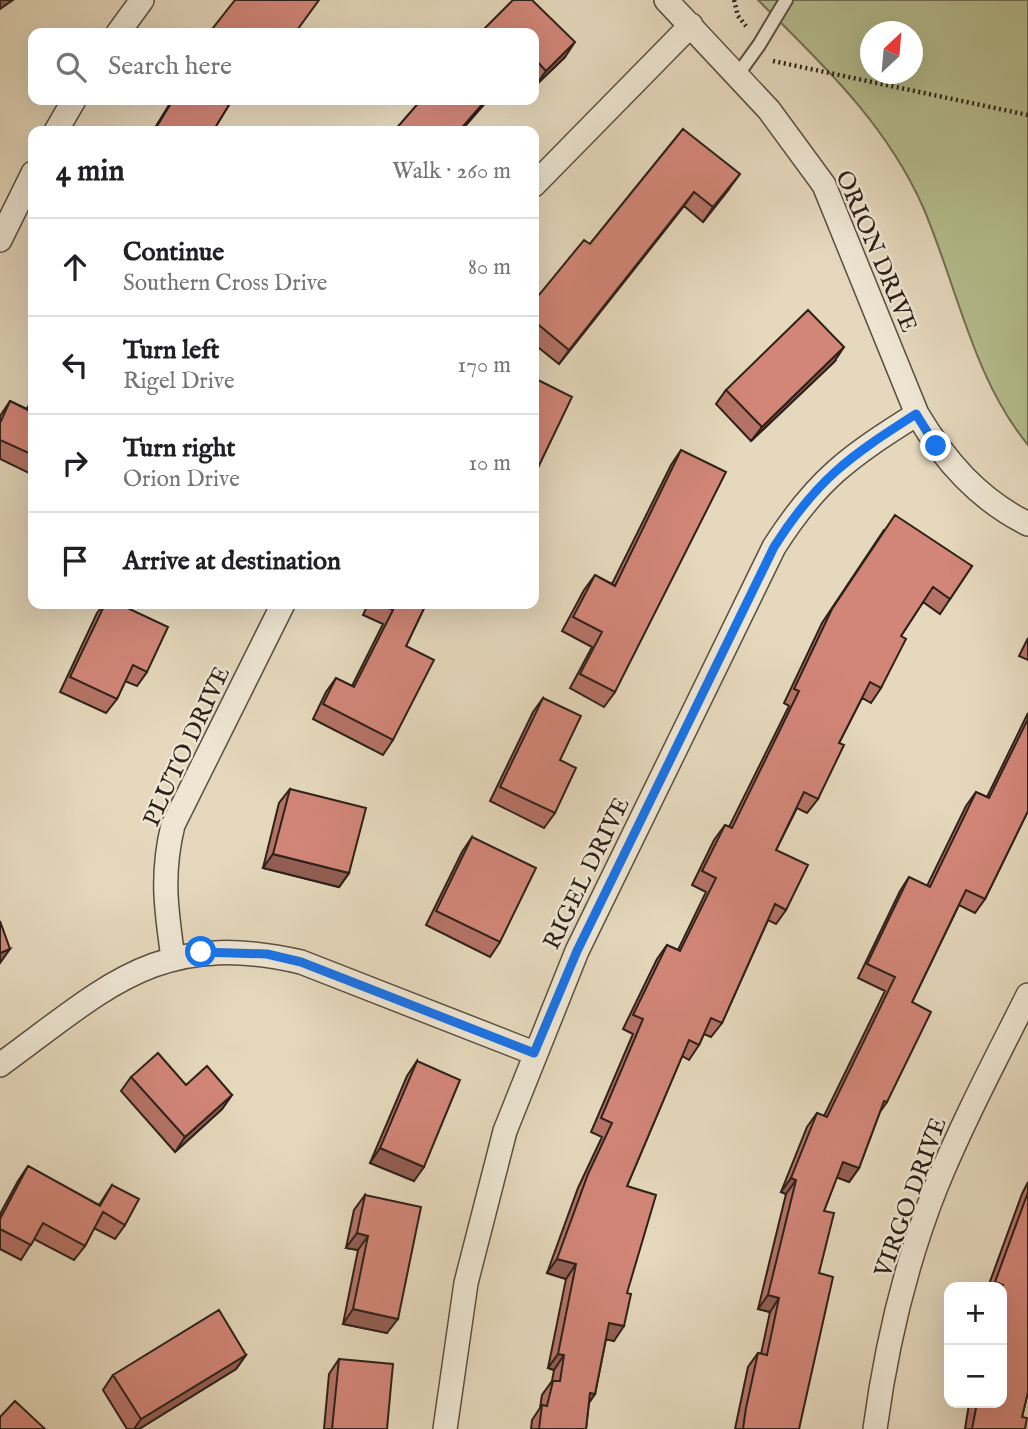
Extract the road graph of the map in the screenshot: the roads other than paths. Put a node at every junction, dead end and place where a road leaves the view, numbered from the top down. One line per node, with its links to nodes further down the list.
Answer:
1 (142, 0): 5 (street)
2 (666, 0): 4 (street, ORION DRIVE)
3 (786, 0): 6 (lane)
4 (691, 25): 6 (street, ORION DRIVE); 9 (street)
5 (122, 28)
6 (738, 74): 12 (street, ORION DRIVE)
7 (71, 105): 8 (street)
8 (59, 126)
9 (539, 180)
10 (28, 183): 11 (street)
11 (0, 240)
12 (916, 414): 13 (street, ORION DRIVE); 17 (street, RIGEL DRIVE)
13 (1028, 524)
14 (281, 609): 15 (street, PLUTO DRIVE)
15 (173, 958): 17 (street); 18 (street)
16 (1028, 995): 20 (street, VIRGO DRIVE)
17 (534, 1053): 19 (street, RIGEL DRIVE)
18 (0, 1065)
19 (445, 1429)
20 (875, 1429)

